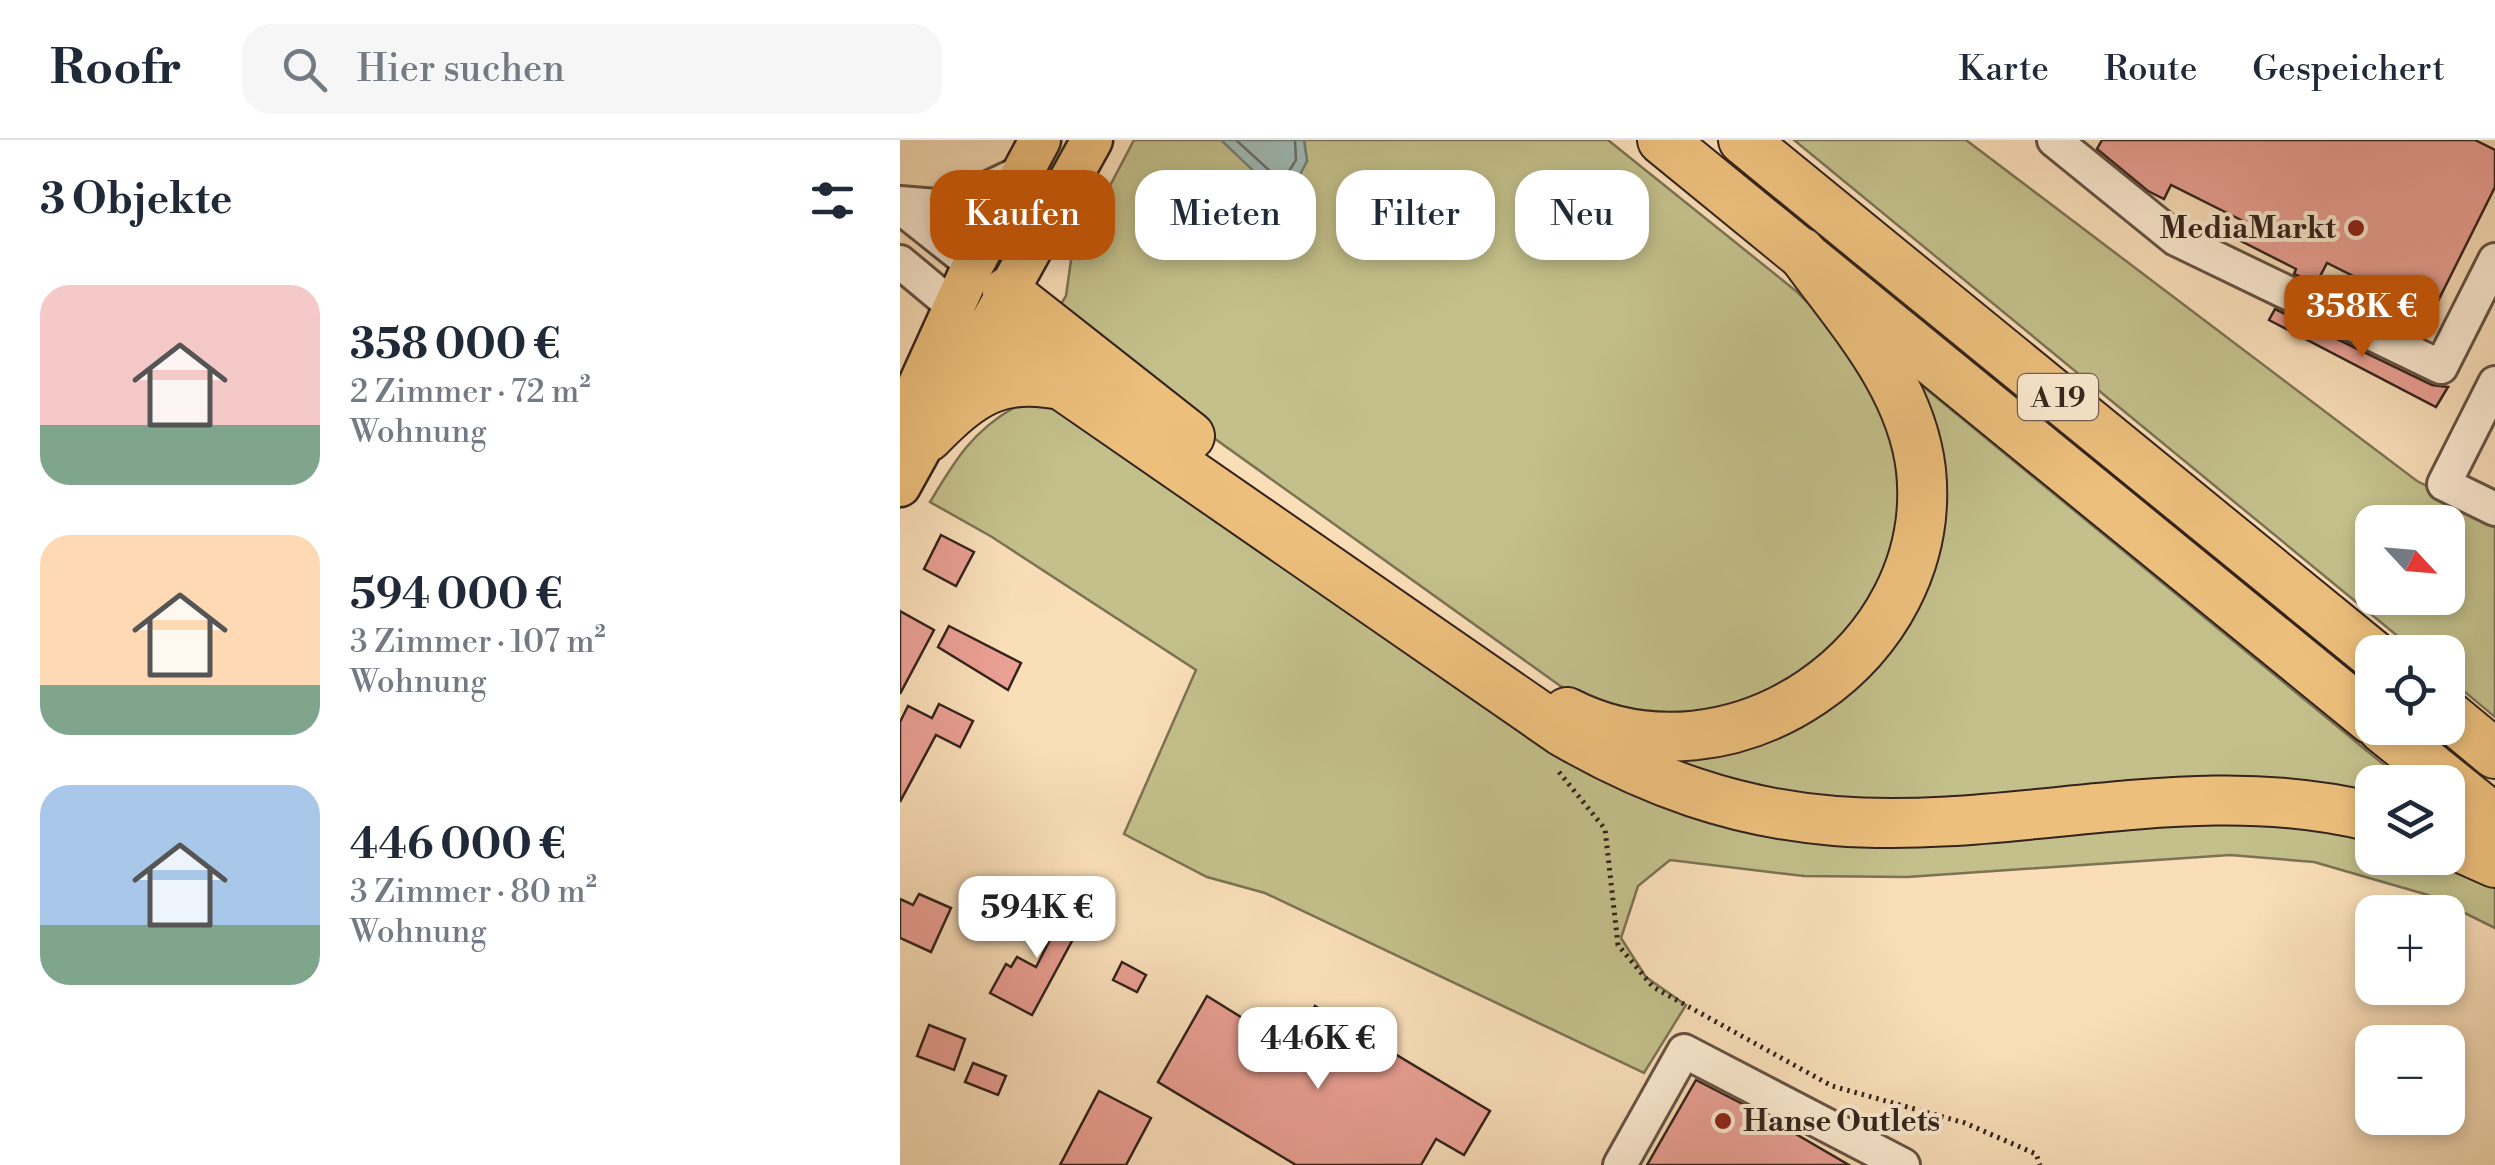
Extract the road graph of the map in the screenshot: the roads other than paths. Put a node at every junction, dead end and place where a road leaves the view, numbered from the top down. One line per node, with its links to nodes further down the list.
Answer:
1 (1092, 140): 10 (main road)
2 (1662, 140): 7 (highway, A 19)
3 (1743, 140): 16 (highway, A 19)
4 (2054, 140): 8 (street)
5 (1031, 156): 6 (street); 10 (main road)
6 (900, 205): 10 (street)
7 (1800, 252): 10 (highway); 17 (highway, A 19)
8 (2495, 260)
9 (900, 262): 10 (street)
10 (979, 299): 12 (highway); 13 (main road)
11 (2495, 383): 15 (street)
12 (1067, 386): 13 (highway); 21 (highway)
13 (914, 431): 14 (main road)
14 (900, 486)
15 (2495, 509)
16 (2355, 640)
17 (2355, 706)
18 (2465, 730): 20 (highway)
19 (2403, 745): 22 (highway)
20 (2495, 754)
21 (2355, 814)
22 (2495, 819)
23 (2465, 850): 24 (highway)
24 (2495, 863)
25 (1620, 1165): 26 (street)
26 (1904, 1165)

